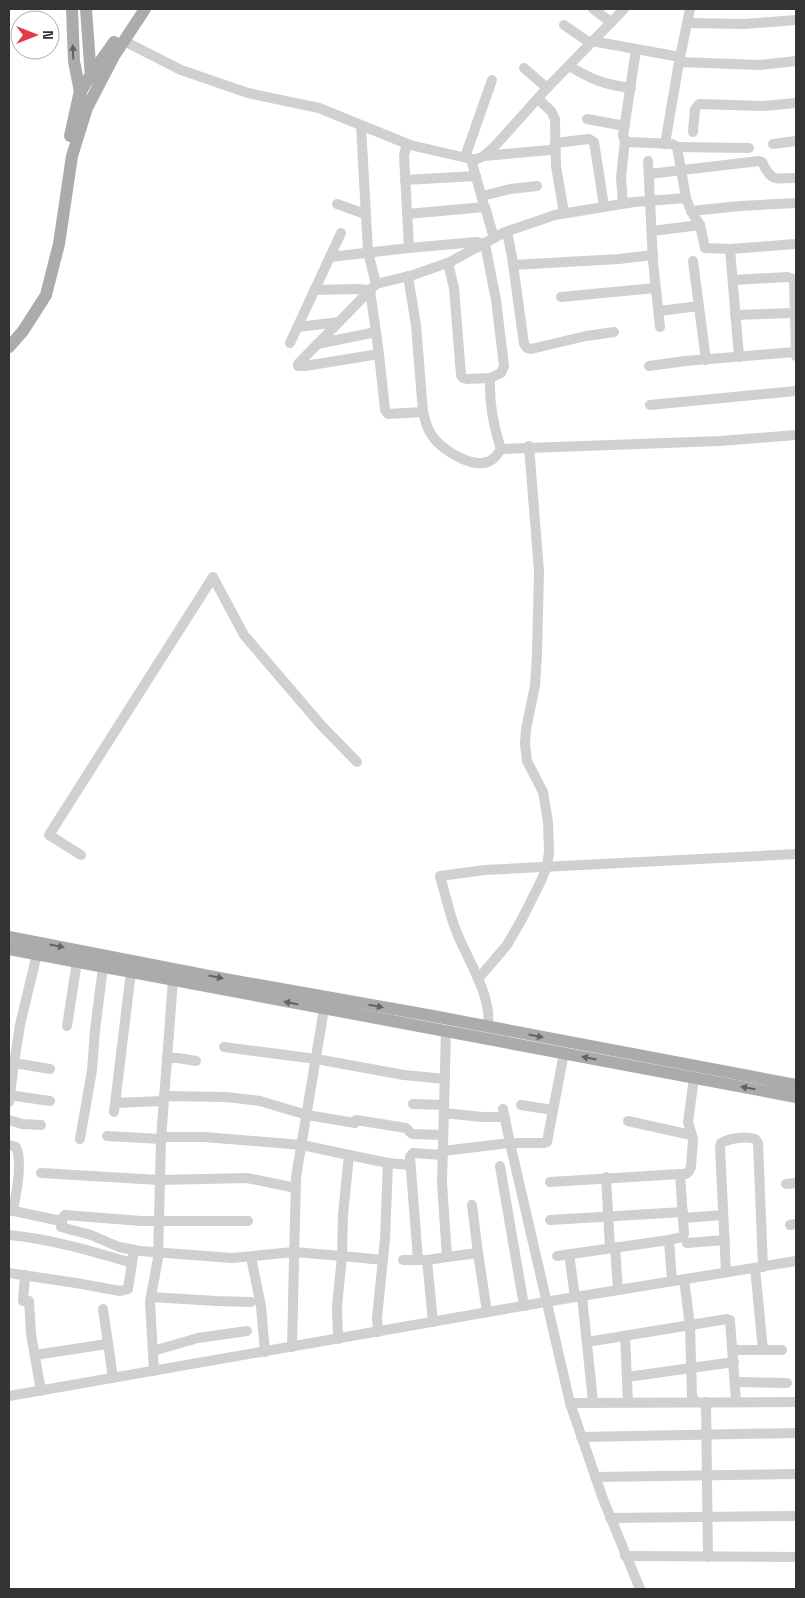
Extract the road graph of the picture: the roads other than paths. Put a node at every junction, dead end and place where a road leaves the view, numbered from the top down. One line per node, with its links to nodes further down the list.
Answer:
1 (72, 9): 25 (main road, one-way to 1)
2 (86, 9): 12 (main road)
3 (136, 9): 13 (main road)
4 (145, 9): 13 (main road)
5 (593, 9): 9 (street)
6 (624, 9): 9 (street)
7 (690, 9): 10 (street)
8 (796, 20): 10 (street)
9 (611, 22): 14 (street)
10 (687, 23): 16 (street)
11 (564, 25): 14 (street)
12 (87, 39): 13 (main road); 20 (main road)
13 (119, 42): 20 (main road); 24 (main road); 30 (street)
14 (591, 42): 15 (street); 18 (street)
15 (636, 50): 16 (street); 23 (street)
16 (680, 59): 17 (street); 36 (street)
17 (796, 61)
18 (568, 66): 22 (street); 23 (street)
19 (524, 68): 22 (street)
20 (90, 76): 24 (main road); 25 (main road)
21 (492, 80): 42 (street)
22 (547, 88): 26 (street)
23 (630, 88): 31 (street)
24 (96, 91): 28 (main road)
25 (79, 95): 28 (main road); 93 (main road)
26 (538, 99): 38 (street); 41 (street)
27 (796, 103): 32 (street)
28 (87, 108): 96 (main road)
29 (587, 119): 31 (street)
30 (361, 125): 35 (street); 60 (street)
31 (625, 126): 33 (street)
32 (693, 132)
33 (625, 140): 36 (street); 53 (street)
34 (796, 141): 37 (street)
35 (407, 144): 42 (street); 48 (street)
36 (665, 144): 39 (street)
37 (773, 144)
38 (555, 145): 41 (street); 56 (street); 59 (street)
39 (677, 147): 40 (street); 44 (street)
40 (749, 148)
41 (484, 156): 42 (street)
42 (468, 158): 46 (street)
43 (648, 161): 45 (street)
44 (682, 170): 45 (street); 47 (street); 51 (street)
45 (650, 174): 52 (street)
46 (476, 176): 48 (street); 50 (street)
47 (796, 178)
48 (405, 180): 61 (street)
49 (537, 186): 50 (street)
50 (482, 196): 57 (street)
51 (686, 198): 52 (street); 58 (street)
52 (650, 200): 53 (street); 63 (street)
53 (622, 203): 56 (street)
54 (796, 203): 58 (street)
55 (337, 204): 60 (street)
56 (604, 206): 59 (street)
57 (485, 207): 61 (street); 66 (street)
58 (691, 212): 62 (street)
59 (564, 213): 64 (street)
60 (366, 214): 70 (street)
61 (407, 214): 68 (street)
62 (700, 225): 63 (street); 69 (street)
63 (652, 231): 71 (street)
64 (507, 232): 66 (street); 75 (street)
65 (341, 233): 72 (street)
66 (490, 241): 68 (street); 74 (street); 102 (street)
67 (796, 244): 69 (street)
68 (409, 248): 70 (street)
69 (730, 249): 77 (street)
70 (368, 252): 72 (street); 79 (street)
71 (653, 255): 75 (street); 80 (street)
72 (330, 256): 81 (street)
73 (693, 260): 83 (street)
74 (448, 263): 76 (street); 102 (street)
75 (514, 265): 92 (street)
76 (408, 276): 79 (street); 105 (street)
77 (733, 280): 78 (street); 86 (street)
78 (795, 285): 85 (street)
79 (373, 287): 81 (street); 87 (street); 91 (street)
80 (655, 288): 82 (street); 84 (street)
81 (314, 290): 88 (street)
82 (561, 297)
83 (699, 306): 84 (street); 100 (street)
84 (659, 311): 89 (street)
85 (795, 313): 86 (street); 90 (street)
86 (735, 315): 99 (street)
87 (339, 322): 88 (street); 95 (street)
88 (298, 327): 94 (street)
89 (660, 328)
90 (796, 328): 98 (street)
91 (376, 332): 95 (street); 97 (street)
92 (614, 332)
93 (9, 336)
94 (290, 343)
95 (317, 344): 97 (street)
96 (9, 347)
97 (379, 354): 105 (street)
98 (796, 354): 99 (street)
99 (739, 357): 100 (street)
100 (706, 360): 101 (street)
101 (649, 366)
102 (490, 378): 108 (street)
103 (796, 391): 104 (street)
104 (650, 405)
105 (422, 412): 108 (street)
106 (796, 436): 107 (street)
107 (529, 446): 108 (street); 112 (street)
108 (501, 448)
109 (358, 762): 111 (street)
110 (796, 854): 112 (street)
111 (81, 855)
112 (547, 866): 119 (street); 119 (street)
113 (9, 936): 123 (main road, one-way to 123)
114 (9, 949): 115 (main road)
115 (37, 954): 116 (main road); 130 (street)
116 (77, 962): 117 (main road); 122 (street)
117 (103, 967): 118 (main road); 151 (street)
118 (131, 972): 120 (main road); 135 (street)
119 (478, 979): 123 (street)
120 (173, 980): 121 (main road, one-way to 120); 127 (street)
121 (324, 1009): 124 (main road); 128 (street)
122 (67, 1026)
123 (488, 1026): 134 (main road, one-way to 134)
124 (446, 1032): 126 (main road); 133 (street)
125 (224, 1047): 128 (street)
126 (564, 1053): 132 (main road, one-way to 126); 142 (street)
127 (167, 1058): 129 (street); 135 (street)
128 (316, 1059): 133 (street); 143 (street)
129 (196, 1061)
130 (12, 1062): 131 (street); 137 (street)
131 (50, 1069)
132 (694, 1078): 136 (main road, one-way to 132); 148 (street)
133 (445, 1079): 141 (street)
134 (796, 1085)
135 (164, 1096): 143 (street); 150 (street)
136 (796, 1097)
137 (9, 1098): 138 (street)
138 (50, 1101)
139 (413, 1104): 141 (street)
140 (521, 1105): 142 (street)
141 (444, 1109): 147 (street); 152 (street)
142 (553, 1110): 152 (street)
143 (307, 1115): 147 (street); 154 (street)
144 (9, 1120): 146 (street)
145 (628, 1122): 148 (street)
146 (41, 1125)
147 (443, 1135): 155 (street)
148 (691, 1135): 161 (street)
149 (107, 1136): 150 (street)
150 (161, 1138): 154 (street); 163 (street)
151 (80, 1139)
152 (510, 1143): 155 (street); 205 (street)
153 (9, 1145): 167 (street)
154 (302, 1145): 156 (street); 165 (street)
155 (443, 1153): 158 (street); 189 (street)
156 (349, 1155): 157 (street); 186 (street)
157 (388, 1163): 158 (street); 190 (street)
158 (410, 1165): 192 (street)
159 (500, 1166): 206 (street)
160 (41, 1173): 163 (street)
161 (680, 1174): 162 (street); 168 (street)
162 (606, 1177): 164 (street); 170 (street)
163 (160, 1180): 165 (street); 172 (street)
164 (550, 1182)
165 (296, 1188): 183 (street)
166 (472, 1205): 184 (street)
167 (11, 1210): 174 (street)
168 (683, 1215): 169 (street); 170 (street); 176 (street)
169 (723, 1215): 177 (street); 195 (street)
170 (608, 1216): 171 (street); 180 (street)
171 (550, 1220)
172 (158, 1221): 173 (street); 174 (street); 182 (street)
173 (248, 1221)
174 (61, 1224): 179 (street); 181 (street)
175 (9, 1235): 179 (street)
176 (669, 1240): 180 (street); 200 (street)
177 (724, 1240): 178 (street); 196 (street)
178 (686, 1242)
179 (57, 1243): 194 (street)
180 (613, 1248): 185 (street); 201 (street)
181 (134, 1250): 182 (street); 194 (street)
182 (158, 1252): 188 (street); 203 (street)
183 (294, 1252): 186 (street); 188 (street); 217 (street)
184 (478, 1254): 189 (street); 208 (street)
185 (569, 1254): 187 (street); 202 (street)
186 (342, 1256): 190 (street); 214 (street)
187 (557, 1256)
188 (251, 1257): 222 (street)
189 (446, 1258): 192 (street)
190 (383, 1260): 212 (street)
191 (403, 1260): 192 (street)
192 (423, 1260): 209 (street)
193 (796, 1261): 195 (street)
194 (132, 1263): 198 (street)
195 (759, 1267): 196 (street); 219 (street)
196 (726, 1272): 199 (street)
197 (9, 1273): 198 (street)
198 (25, 1275): 223 (street)
199 (684, 1279): 200 (street); 210 (street)
200 (672, 1281): 201 (street)
201 (618, 1290): 202 (street)
202 (578, 1296): 205 (street); 215 (street)
203 (150, 1297): 204 (street); 221 (street)
204 (252, 1302)
205 (546, 1302): 206 (street); 238 (street)
206 (524, 1306): 208 (street)
207 (103, 1309): 216 (street)
208 (487, 1312): 209 (street)
209 (433, 1322): 212 (street)
210 (690, 1326): 213 (street); 218 (street); 225 (street)
211 (247, 1331): 221 (street)
212 (378, 1332): 214 (street)
213 (625, 1336): 215 (street); 227 (street)
214 (338, 1339): 217 (street)
215 (587, 1342): 233 (street)
216 (108, 1344): 223 (street); 228 (street)
217 (292, 1347): 222 (street)
218 (733, 1350): 219 (street); 224 (street)
219 (763, 1350): 220 (street)
220 (782, 1350)
221 (152, 1351): 226 (street)
222 (265, 1352): 226 (street)
223 (35, 1355): 231 (street)
224 (734, 1362): 225 (street); 229 (street)
225 (691, 1368): 227 (street); 235 (street)
226 (154, 1372): 228 (street)
227 (627, 1377): 234 (street)
228 (113, 1378): 231 (street)
229 (735, 1382): 230 (street); 236 (street)
230 (787, 1383)
231 (40, 1391): 232 (street)
232 (9, 1396)
233 (593, 1402): 234 (street); 238 (street)
234 (628, 1402): 235 (street)
235 (701, 1402): 236 (street); 240 (street)
236 (736, 1402): 237 (street)
237 (796, 1402)
238 (570, 1403): 241 (street)
239 (796, 1432): 240 (street)
240 (706, 1434): 241 (street); 243 (street)
241 (581, 1437): 244 (street)
242 (796, 1474): 243 (street)
243 (707, 1475): 244 (street); 245 (street)
244 (595, 1477): 247 (street)
245 (708, 1516): 246 (street); 247 (street); 249 (street)
246 (796, 1516)
247 (610, 1518): 248 (street)
248 (626, 1556): 249 (street); 251 (street)
249 (708, 1556): 250 (street)
250 (796, 1557)
251 (640, 1589)

